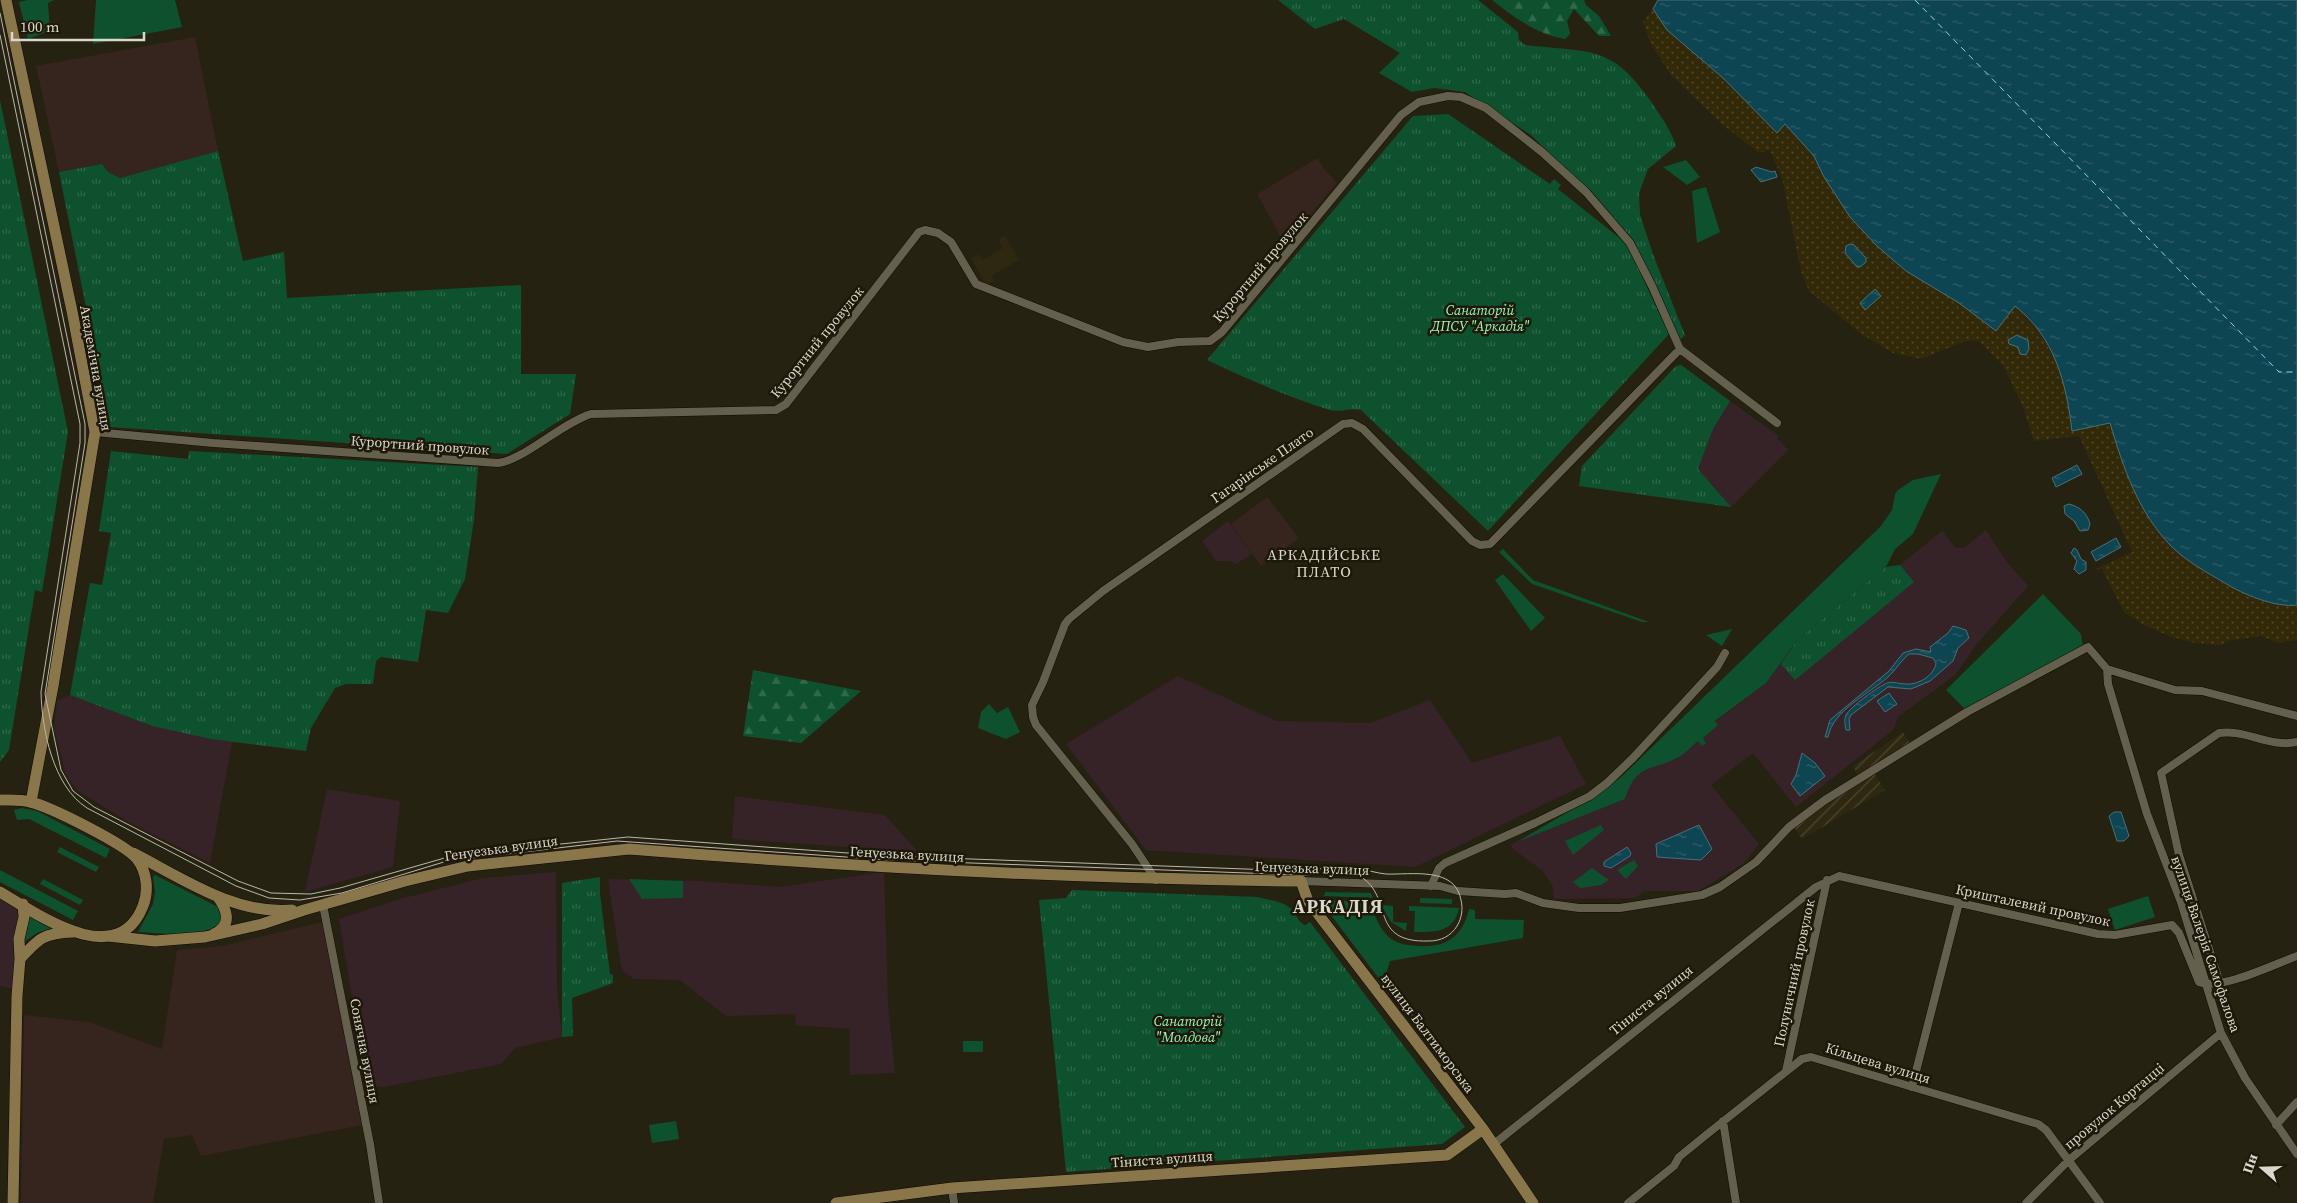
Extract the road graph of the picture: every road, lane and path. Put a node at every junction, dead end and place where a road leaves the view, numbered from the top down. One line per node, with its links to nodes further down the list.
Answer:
1 (6, 0): 4 (main road, Академічна вулиця)
2 (1680, 349): 3 (street); 4 (street, Курортний провулок); 14 (street, Гагарінське Плато)
3 (1777, 423)
4 (95, 432): 11 (main road, Академічна вулиця)
5 (1725, 653): 17 (street)
6 (2107, 670): 7 (street); 17 (street, Генуезька вулиця); 29 (street, вулиця Валерія Самофалова)
7 (2297, 716)
8 (2297, 742): 30 (street)
9 (16, 799): 10 (main road, Генуезька вулиця); 11 (main road, Генуезька вулиця); 12 (main road)
10 (0, 800)
11 (32, 802): 13 (main road, Генуезька вулиця)
12 (0, 806)
13 (131, 852): 19 (main road, Генуезька вулиця); 25 (main road)
14 (1156, 880): 16 (main road, Генуезька вулиця); 22 (main road, Генуезька вулиця)
15 (1827, 880): 21 (street, Кришталевий провулок); 32 (street, Полуничний провулок); 38 (street, Тіниста вулиця)
16 (1301, 882): 17 (street, Генуезька вулиця); 37 (main road, вулиця Балтиморська)
17 (1431, 886)
18 (0, 892): 20 (main road)
19 (216, 895): 23 (main road, Генуезька вулиця); 26 (main road)
20 (22, 904): 24 (main road); 28 (main road)
21 (1959, 904): 29 (street, Кришталевий провулок); 33 (street)
22 (323, 905): 23 (main road, Генуезька вулиця); 43 (street, Сонячна вулиця)
23 (304, 910): 26 (main road, Генуезька вулиця)
24 (74, 932): 25 (main road, Генуезька вулиця); 28 (main road)
25 (108, 936): 26 (main road, Генуезька вулиця)
26 (205, 936)
27 (2297, 956): 30 (street)
28 (20, 959): 42 (main road)
29 (2202, 983): 30 (street); 31 (street, вулиця Валерія Самофалова)
30 (2220, 983)
31 (2220, 1033): 36 (street, вулиця Валерія Самофалова); 40 (street, провулок Кортацці)
32 (1786, 1071): 33 (street, Кільцева вулиця); 35 (street, Кільцева вулиця)
33 (1912, 1087): 40 (street, Кільцева вулиця)
34 (2297, 1102): 36 (street)
35 (1723, 1121): 47 (street, Кільцева вулиця); 48 (street)
36 (2276, 1125): 39 (street, вулиця Валерія Самофалова)
37 (1483, 1129): 38 (main road, вулиця Балтиморська); 41 (main road, Тіниста вулиця)
38 (1494, 1144): 46 (main road, вулиця Балтиморська)
39 (2297, 1154)
40 (2069, 1160): 49 (street, провулок Кортацці); 50 (street, Кільцева вулиця)
41 (952, 1188): 44 (main road, Тіниста вулиця); 45 (street)
42 (13, 1203)
43 (379, 1203)
44 (836, 1203)
45 (954, 1203)
46 (1533, 1203)
47 (1628, 1203)
48 (1736, 1203)
49 (2026, 1203)
50 (2100, 1203)

